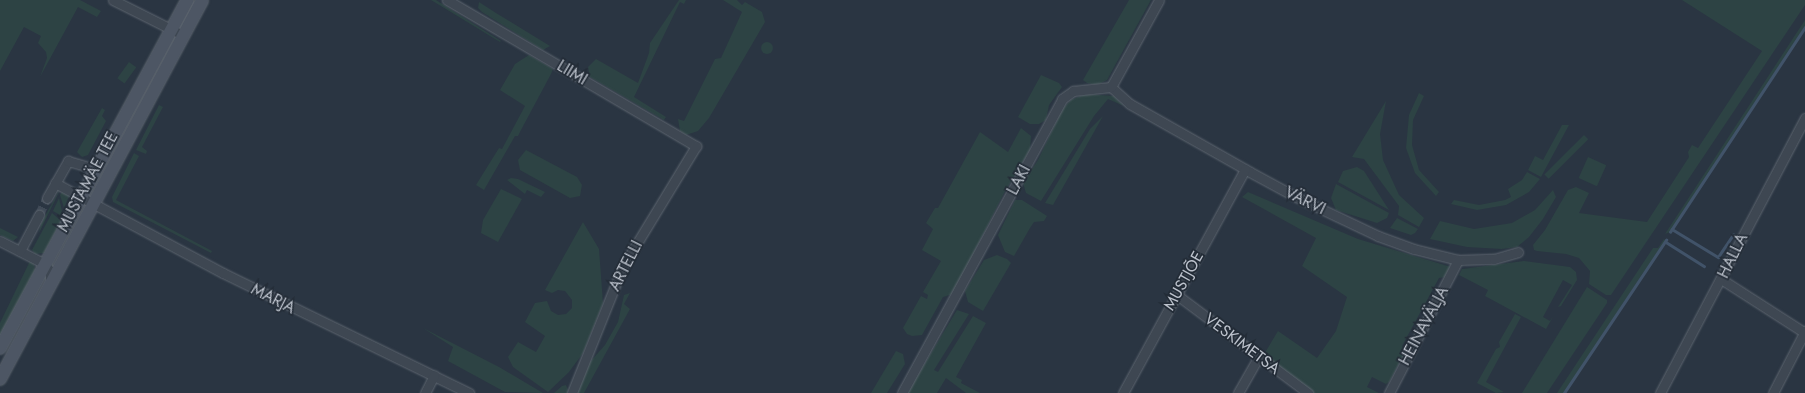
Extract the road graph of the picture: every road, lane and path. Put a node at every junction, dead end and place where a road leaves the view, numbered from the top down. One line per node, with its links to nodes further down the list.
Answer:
1 (113, 0): 6 (street)
2 (187, 0): 6 (main road, MUSTAMÄE TEE)
3 (202, 0): 7 (main road, MUSTAMÄE TEE)
4 (447, 0): 10 (street, LIIMI)
5 (1159, 0): 8 (street)
6 (171, 29): 7 (street); 14 (main road, MUSTAMÄE TEE)
7 (183, 35): 16 (main road, MUSTAMÄE TEE)
8 (1111, 87): 12 (street, VÄRVI); 34 (street, LAKI)
9 (1805, 118): 23 (street, HALLA)
10 (696, 146): 33 (street, ARTELLI)
11 (85, 166): 13 (street)
12 (1245, 169): 21 (street, VÄRVI); 25 (street, MUSTJÕE)
13 (55, 183): 14 (street, MARJA); 15 (street)
14 (78, 195): 16 (street, MARJA); 22 (main road, MUSTAMÄE TEE)
15 (47, 198)
16 (94, 206): 24 (main road, MUSTAMÄE TEE); 29 (street, MARJA)
17 (39, 215): 19 (street)
18 (0, 241): 19 (street)
19 (20, 251): 22 (street)
20 (1518, 252): 21 (street, VÄRVI)
21 (1458, 260): 38 (street, HEINAVÄLJA)
22 (45, 264): 24 (street); 27 (main road, MUSTAMÄE TEE)
23 (1721, 279): 26 (street); 39 (street, HALLA)
24 (50, 284): 30 (main road, MUSTAMÄE TEE)
25 (1177, 295): 28 (street, VESKIMETSA); 35 (street, MUSTJÕE)
26 (1805, 332): 40 (street)
27 (0, 348)
28 (1259, 356): 36 (street); 37 (street, VESKIMETSA)
29 (434, 375): 31 (street); 32 (street, MARJA)
30 (0, 380)
31 (425, 393)
32 (469, 393)
33 (572, 393)
34 (902, 393)
35 (1123, 393)
36 (1238, 393)
37 (1308, 393)
38 (1389, 393)
39 (1660, 393)
40 (1773, 393)

